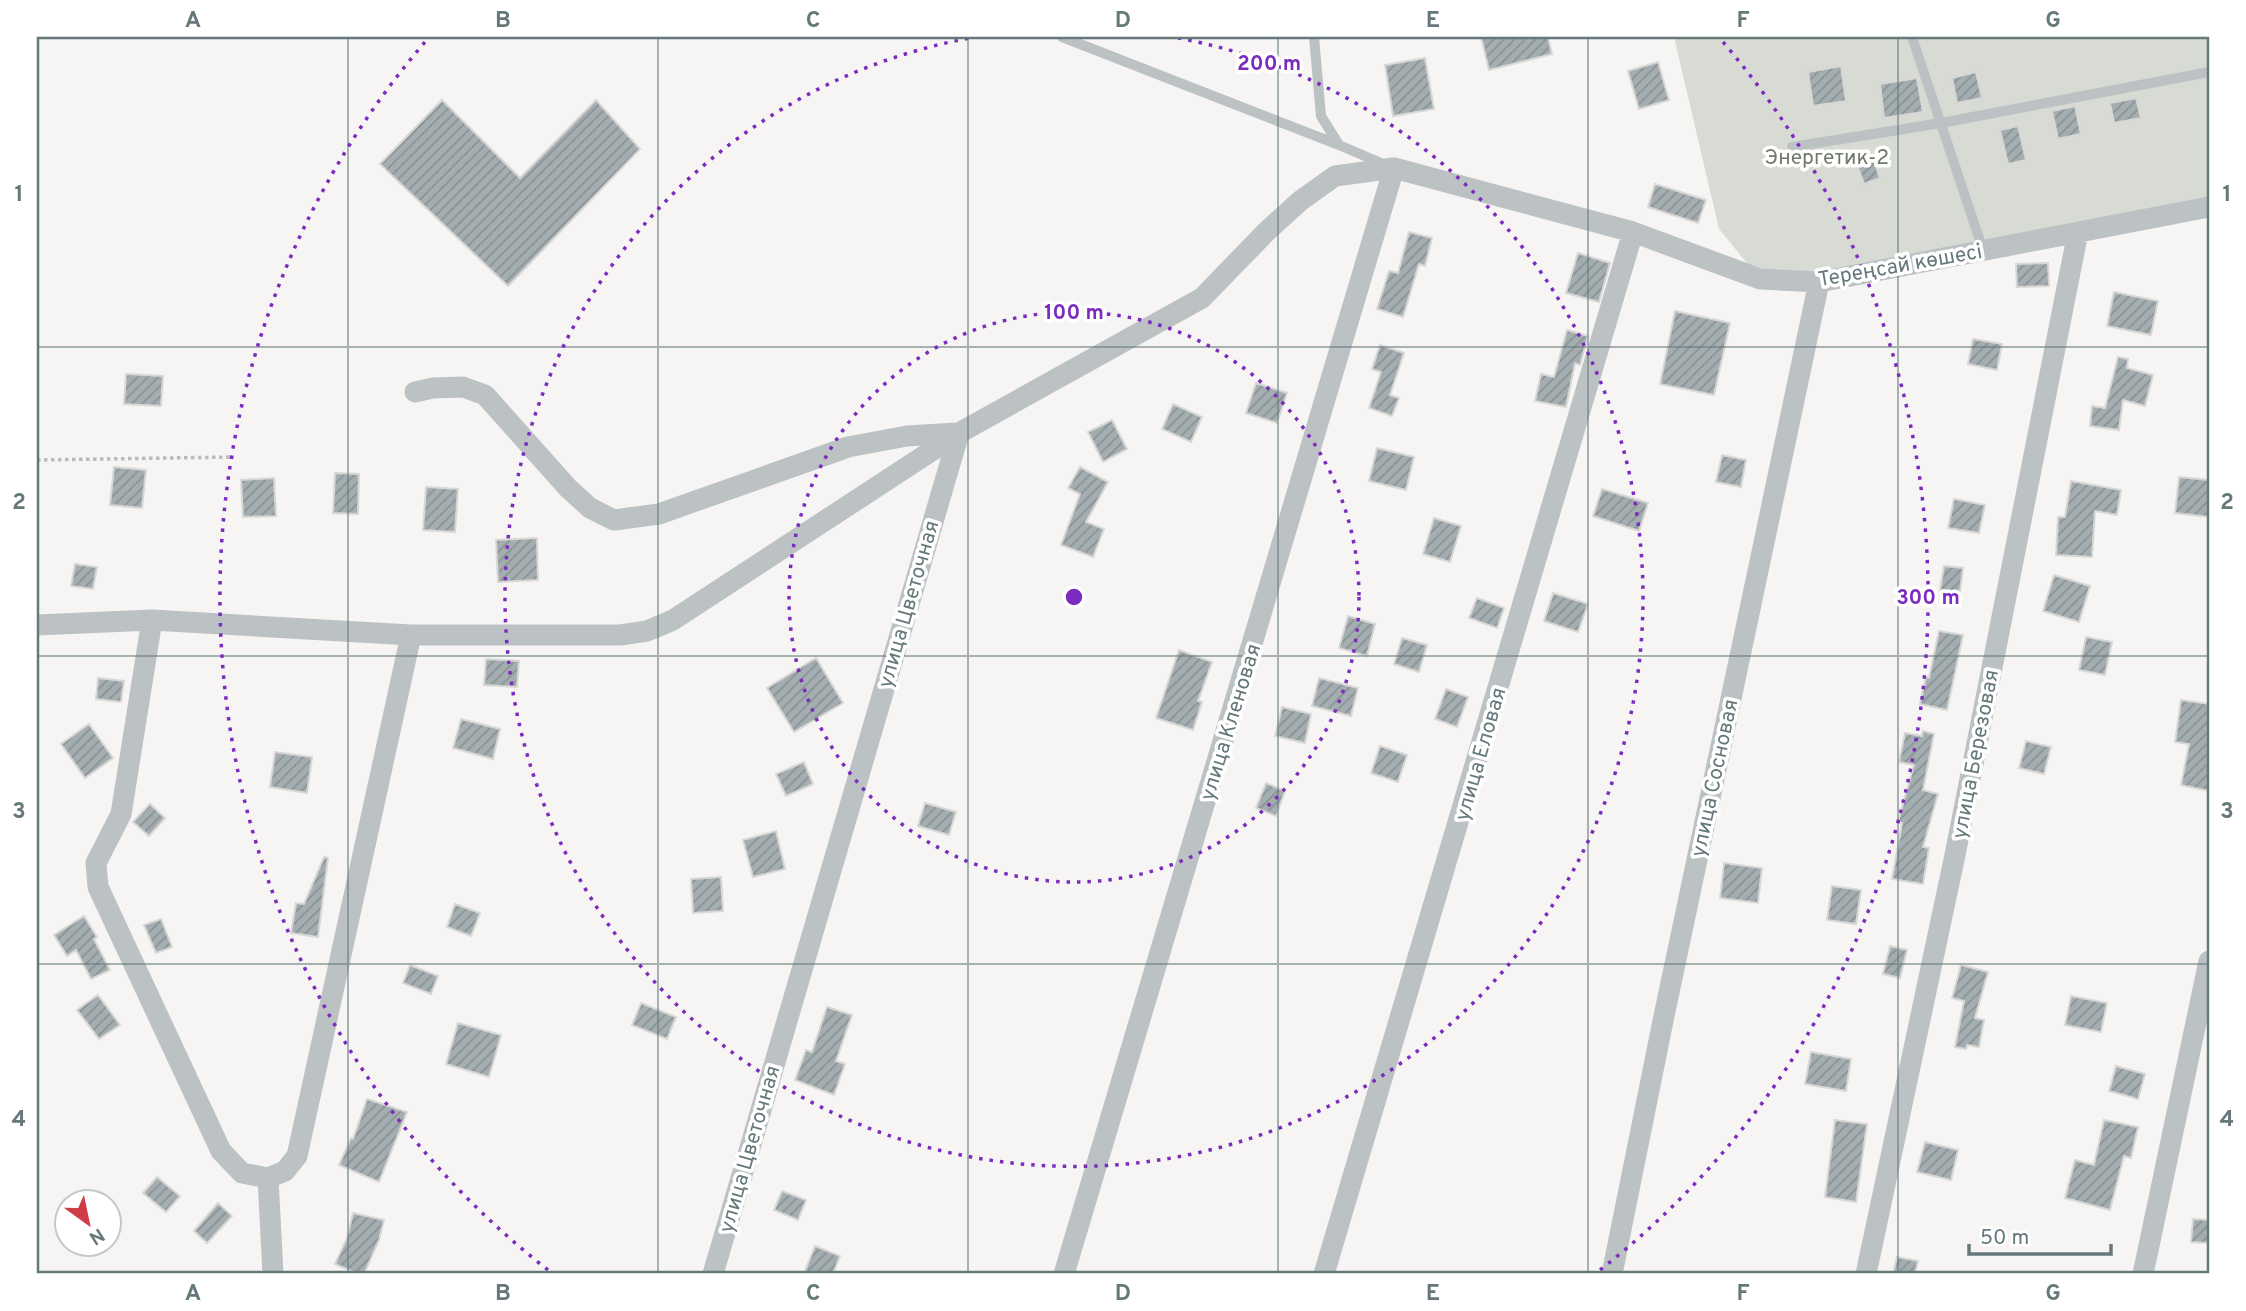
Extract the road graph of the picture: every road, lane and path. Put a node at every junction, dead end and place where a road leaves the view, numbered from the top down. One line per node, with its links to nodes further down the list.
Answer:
1 (1062, 37): 6 (lane)
2 (1314, 37): 6 (lane)
3 (1912, 37): 5 (lane)
4 (2209, 72): 5 (lane)
5 (1941, 123): 7 (lane); 12 (lane)
6 (1339, 145): 8 (lane)
7 (1792, 147)
8 (1394, 168): 10 (street, Тереңсай көшесі); 15 (street); 25 (street, улица Кленовая)
9 (2209, 207): 11 (street, Тереңсай көшесі)
10 (1633, 232): 13 (street, Тереңсай көшесі); 26 (street, улица Еловая)
11 (2078, 232): 12 (street, Тереңсай көшесі); 28 (street, улица Березовая)
12 (1983, 250): 13 (street, Тереңсай көшесі)
13 (1819, 282): 27 (street, улица Сосновая)
14 (415, 391): 15 (street)
15 (959, 433): 20 (street); 24 (street, улица Цветочная)
16 (234, 457): 17 (path)
17 (37, 460)
18 (152, 620): 19 (street); 20 (street); 22 (street)
19 (37, 625)
20 (411, 635): 22 (street)
21 (2209, 961): 29 (street)
22 (268, 1178): 23 (street)
23 (273, 1274)
24 (713, 1274)
25 (1064, 1274)
26 (1324, 1274)
27 (1612, 1274)
28 (1866, 1274)
29 (2143, 1274)

